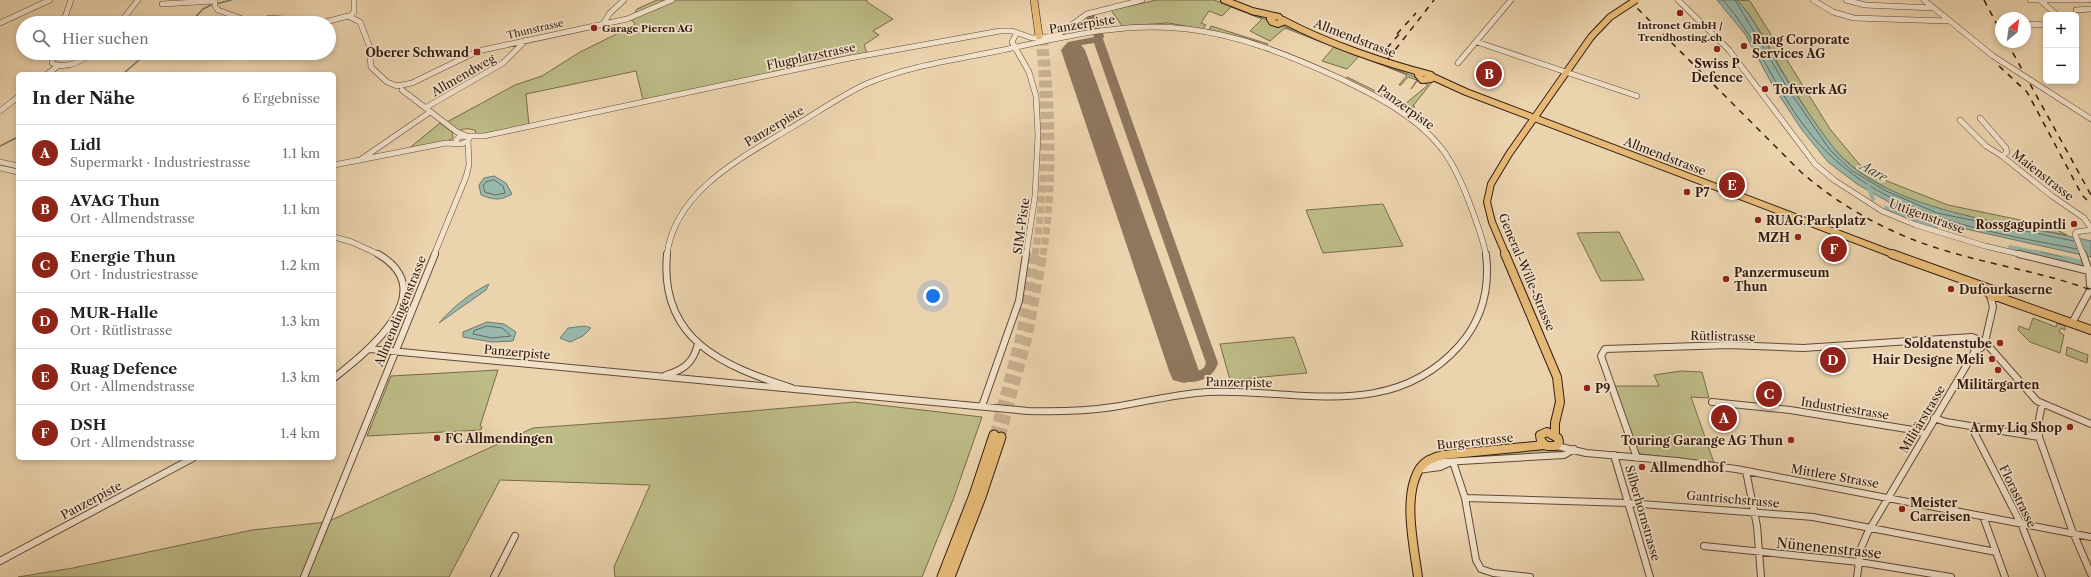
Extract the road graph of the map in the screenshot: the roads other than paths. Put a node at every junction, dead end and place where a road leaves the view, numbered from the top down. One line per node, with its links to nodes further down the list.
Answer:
1 (50, 0): 28 (street)
2 (71, 0): 29 (street)
3 (138, 0): 30 (street)
4 (214, 0): 22 (street); 31 (street)
5 (354, 0): 32 (street)
6 (624, 0): 37 (street)
7 (672, 0): 37 (street, Thunstrasse)
8 (1034, 0): 9 (highway)
9 (1039, 0)
10 (1142, 0): 41 (street, Flugplatzstrasse)
11 (1224, 0): 59 (main road, Allmendstrasse)
12 (1511, 0): 43 (street)
13 (1636, 0): 50 (main road, General-Wille-Strasse, bridge)
14 (1678, 0): 76 (street, Uttigenstrasse)
15 (1813, 0): 33 (street)
16 (1819, 0): 33 (street)
17 (1846, 0): 23 (street)
18 (1924, 0): 23 (street)
19 (2030, 0): 21 (street)
20 (2090, 0): 21 (street)
21 (2041, 1): 26 (street)
22 (162, 4)
23 (1933, 8): 35 (street)
24 (2091, 9): 25 (street)
25 (2076, 10)
26 (2054, 12)
27 (16, 16): 36 (street)
28 (17, 16)
29 (65, 16)
30 (125, 16)
31 (234, 16)
32 (350, 16): 34 (street); 52 (street)
33 (1862, 18): 35 (street)
34 (336, 20)
35 (1948, 21): 61 (street, bridge)
36 (0, 24)
37 (603, 24): 42 (street, Thunstrasse)
38 (2031, 24): 39 (street)
39 (2043, 25)
40 (1015, 36): 44 (street)
41 (1053, 38): 44 (street, Panzerpiste); 63 (street, Flugplatzstrasse); 95 (street, Panzerpiste)
42 (526, 40): 51 (street, Thunstrasse); 56 (street, Allmendweg)
43 (1477, 42): 47 (street); 50 (street)
44 (1016, 47): 85 (street, Panzerpiste); 95 (street, SIM-Piste)
45 (51, 60): 48 (street)
46 (80, 60): 48 (street)
47 (1458, 64)
48 (58, 66): 49 (street)
49 (50, 72)
50 (1568, 72): 54 (street); 59 (main road, General-Wille-Strasse)
51 (406, 85): 52 (street); 53 (street)
52 (397, 86): 53 (street)
53 (402, 90): 56 (street)
54 (1637, 96)
55 (16, 99): 57 (street)
56 (425, 108): 58 (street)
57 (0, 111)
58 (430, 112): 64 (street); 68 (street)
59 (1537, 115): 78 (main road, Allmendstrasse); 102 (main road, General-Wille-Strasse)
60 (1980, 118): 66 (street, Maienstrasse)
61 (2090, 118)
62 (1960, 120): 66 (street)
63 (468, 138): 64 (street); 64 (street); 65 (street, Allmendingenstrasse)
64 (458, 139): 65 (street); 68 (street)
65 (467, 148): 89 (street, Allmendingenstrasse)
66 (2002, 156): 73 (street, Maienstrasse)
67 (0, 162): 70 (street)
68 (358, 162): 69 (street)
69 (336, 165)
70 (16, 166)
71 (0, 168): 72 (street)
72 (16, 172)
73 (2091, 229): 75 (street)
74 (336, 238): 88 (street)
75 (2088, 263): 76 (street)
76 (2089, 271): 77 (street)
77 (2090, 285)
78 (1989, 292): 80 (main road, Allmendstrasse); 81 (street)
79 (2089, 292): 82 (street)
80 (2000, 296): 81 (street); 82 (main road)
81 (1993, 305): 84 (street)
82 (2072, 323): 83 (main road)
83 (2091, 330)
84 (1985, 332): 86 (street); 87 (street)
85 (698, 343): 91 (street, Panzerpiste); 92 (street, Panzerpiste)
86 (1973, 343): 87 (street); 87 (street, Rütlistrasse); 96 (street, Militärstrasse); 107 (street, Rütlistrasse)
87 (1984, 346): 94 (street, Rütlistrasse)
88 (369, 349): 89 (street, Panzerpiste); 90 (street)
89 (396, 351): 91 (street, Panzerpiste); 129 (street, Allmendingenstrasse)
90 (336, 376)
91 (662, 376): 92 (street, Panzerpiste)
92 (792, 388): 95 (street, Panzerpiste)
93 (1712, 402): 99 (street, Industriestrasse)
94 (2042, 404): 97 (street); 100 (street)
95 (982, 406)
96 (1934, 418): 98 (street); 99 (street, Militärstrasse)
97 (2091, 424)
98 (1971, 426): 100 (street); 118 (street, Florastrasse)
99 (1925, 434): 113 (street, Militärstrasse)
100 (2039, 436): 120 (street)
101 (1540, 438): 102 (main road, Burgerstrasse); 103 (main road); 104 (main road, Burgerstrasse)
102 (1554, 438): 103 (main road, Burgerstrasse); 105 (street, Mittlere Strasse)
103 (1545, 445): 104 (main road, Burgerstrasse)
104 (1527, 446): 110 (main road, Burgerstrasse)
105 (1574, 449): 106 (street, Mittlere Strasse); 109 (street)
106 (1614, 455): 107 (street, Mittlere Strasse); 115 (street, Silberhornstrasse)
107 (1637, 458): 112 (street, Mittlere Strasse)
108 (189, 460): 126 (street, Panzerpiste)
109 (1451, 462): 110 (street); 111 (street); 114 (street)
110 (1424, 463): 111 (main road, Burgerstrasse)
111 (1418, 470): 133 (main road, Burgerstrasse)
112 (1746, 471): 113 (street, Mittlere Strasse); 116 (street)
113 (1888, 497): 117 (street, Mittlere Strasse); 119 (street, Militärstrasse)
114 (1465, 498): 115 (street, Gantrischstrasse); 134 (street)
115 (1628, 503): 116 (street, Gantrischstrasse); 135 (street, Silberhornstrasse)
116 (1754, 511): 119 (street, Gantrischstrasse); 124 (street)
117 (1983, 516): 118 (street, Mittlere Strasse); 125 (street)
118 (2021, 523): 120 (street, Mittlere Strasse); 140 (street, Florastrasse)
119 (1871, 527): 125 (street, Gantrischstrasse); 127 (street, Militärstrasse)
120 (2073, 533): 122 (street, Mittlere Strasse); 128 (street)
121 (515, 536): 130 (street)
122 (2091, 537)
123 (1704, 546): 124 (street, Nünenenstrasse)
124 (1759, 552): 127 (street, Nünenenstrasse); 136 (street)
125 (1996, 552): 139 (street)
126 (0, 561)
127 (1859, 562): 137 (street, Militärstrasse); 138 (street, Nünenenstrasse)
128 (2091, 574)
129 (304, 577)
130 (494, 577)
131 (942, 577): 132 (highway)
132 (950, 577)
133 (1418, 577)
134 (1530, 577)
135 (1650, 577)
136 (1761, 577)
137 (1857, 577)
138 (1951, 577)
139 (2005, 577)
140 (2042, 577)

